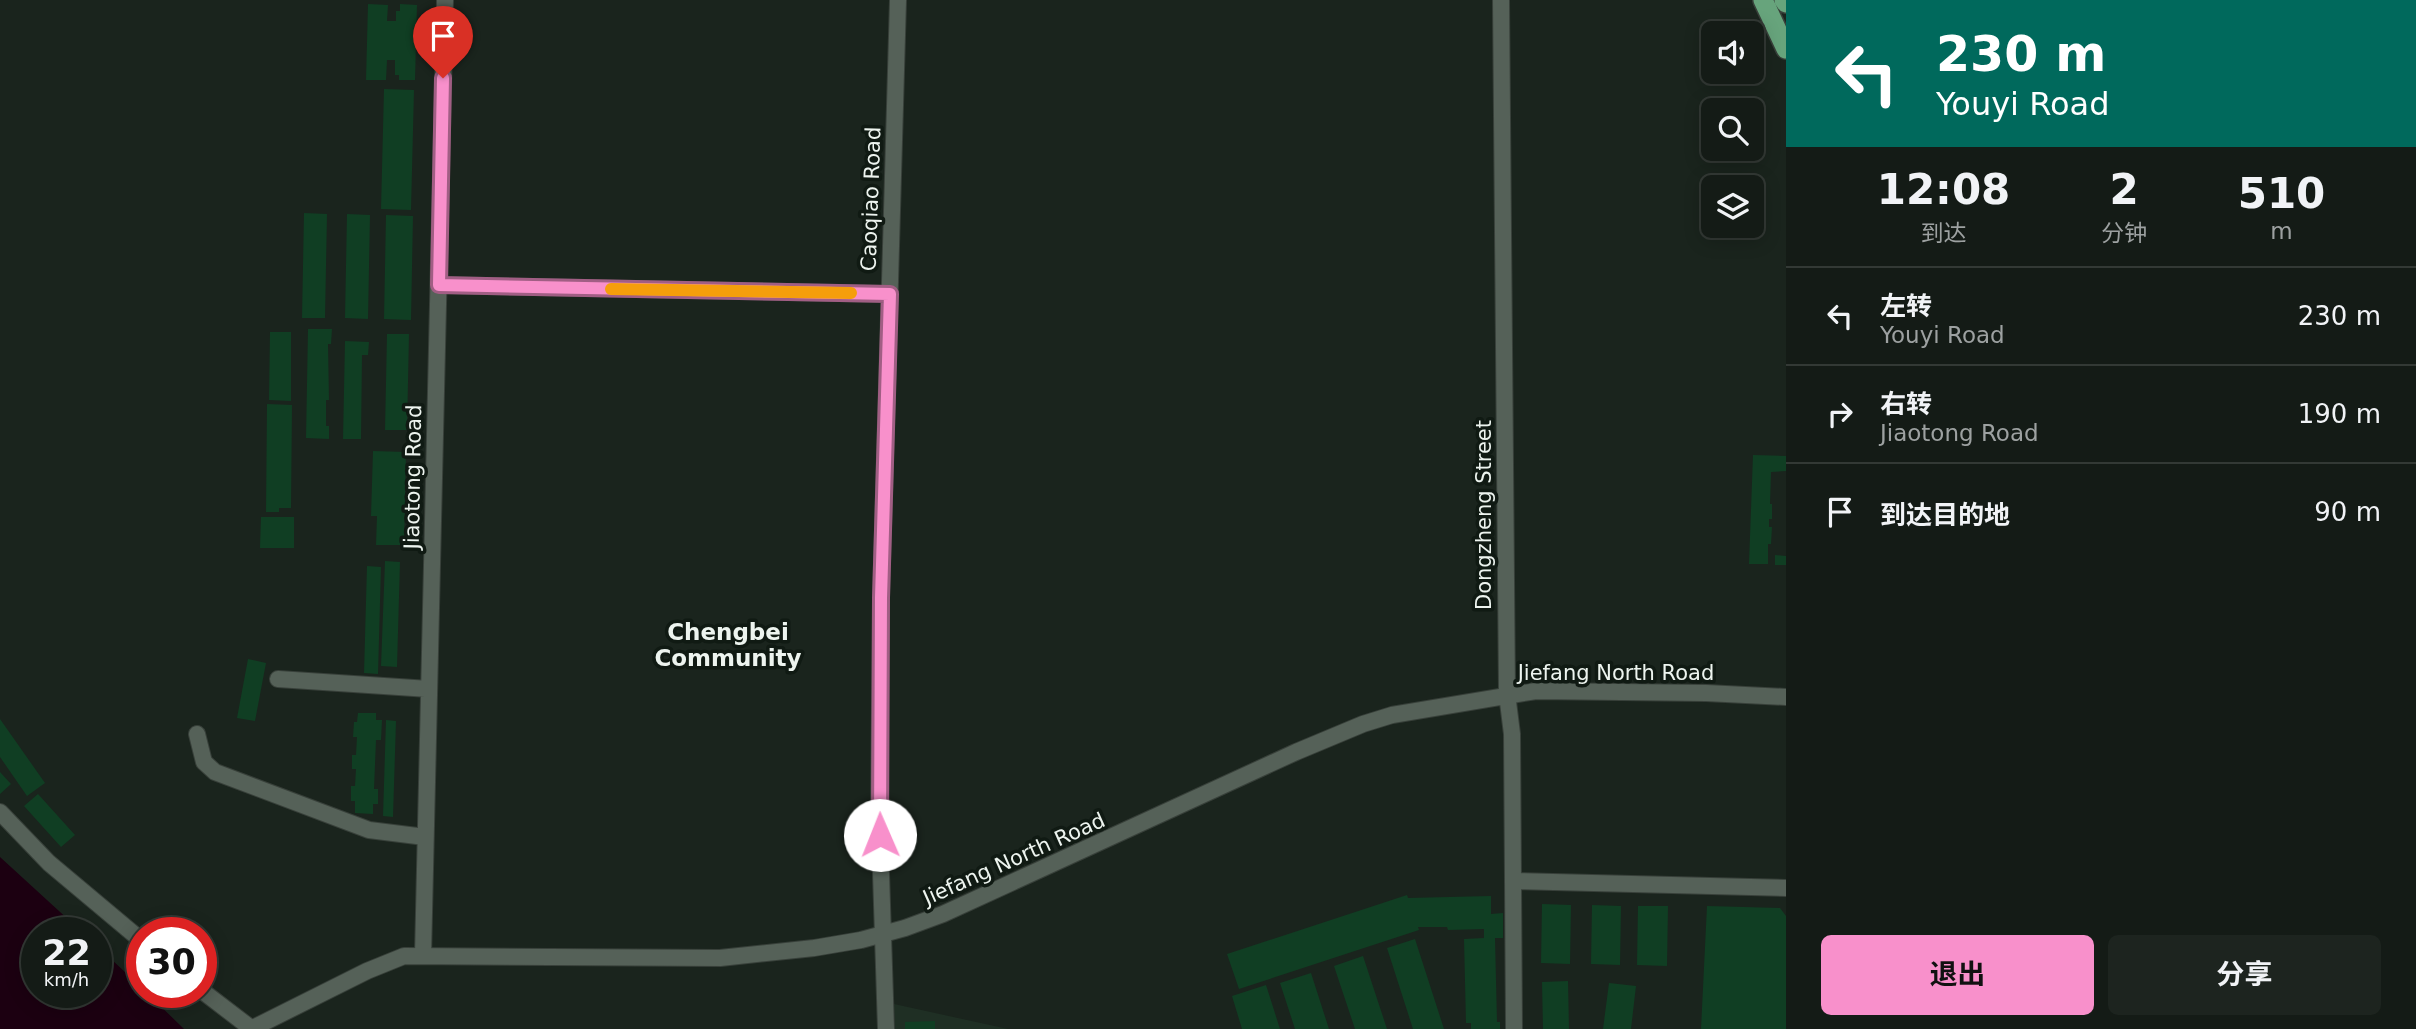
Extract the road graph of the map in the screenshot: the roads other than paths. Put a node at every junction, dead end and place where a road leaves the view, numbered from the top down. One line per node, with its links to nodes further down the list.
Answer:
1 (445, 0): 6 (street, Jiaotong Road)
2 (898, 0): 7 (street, Caoqiao Road)
3 (1501, 0): 10 (street, Dongzheng Street)
4 (1763, 0): 5 (main road)
5 (1786, 49)
6 (439, 285): 7 (street); 9 (street, Jiaotong Road)
7 (890, 294): 18 (street, Caoqiao Road)
8 (278, 679): 9 (street)
9 (429, 689): 14 (street, Jiaotong Road)
10 (1507, 694): 11 (street, Jiefang North Road); 15 (street, Dongzheng Street); 18 (street, Jiefang North Road)
11 (1786, 697)
12 (197, 734): 14 (street)
13 (0, 812): 17 (street)
14 (425, 837): 19 (street, Jiaotong Road)
15 (1513, 881): 16 (street); 23 (street, Dongzheng Street)
16 (1786, 888)
17 (126, 928)
18 (883, 934): 19 (street, Jiefang North Road); 22 (street, Caoqiao Road)
19 (422, 956): 21 (street, Jiefang North Road)
20 (217, 1002): 21 (street)
21 (252, 1029)
22 (887, 1029)
23 (1514, 1029)

